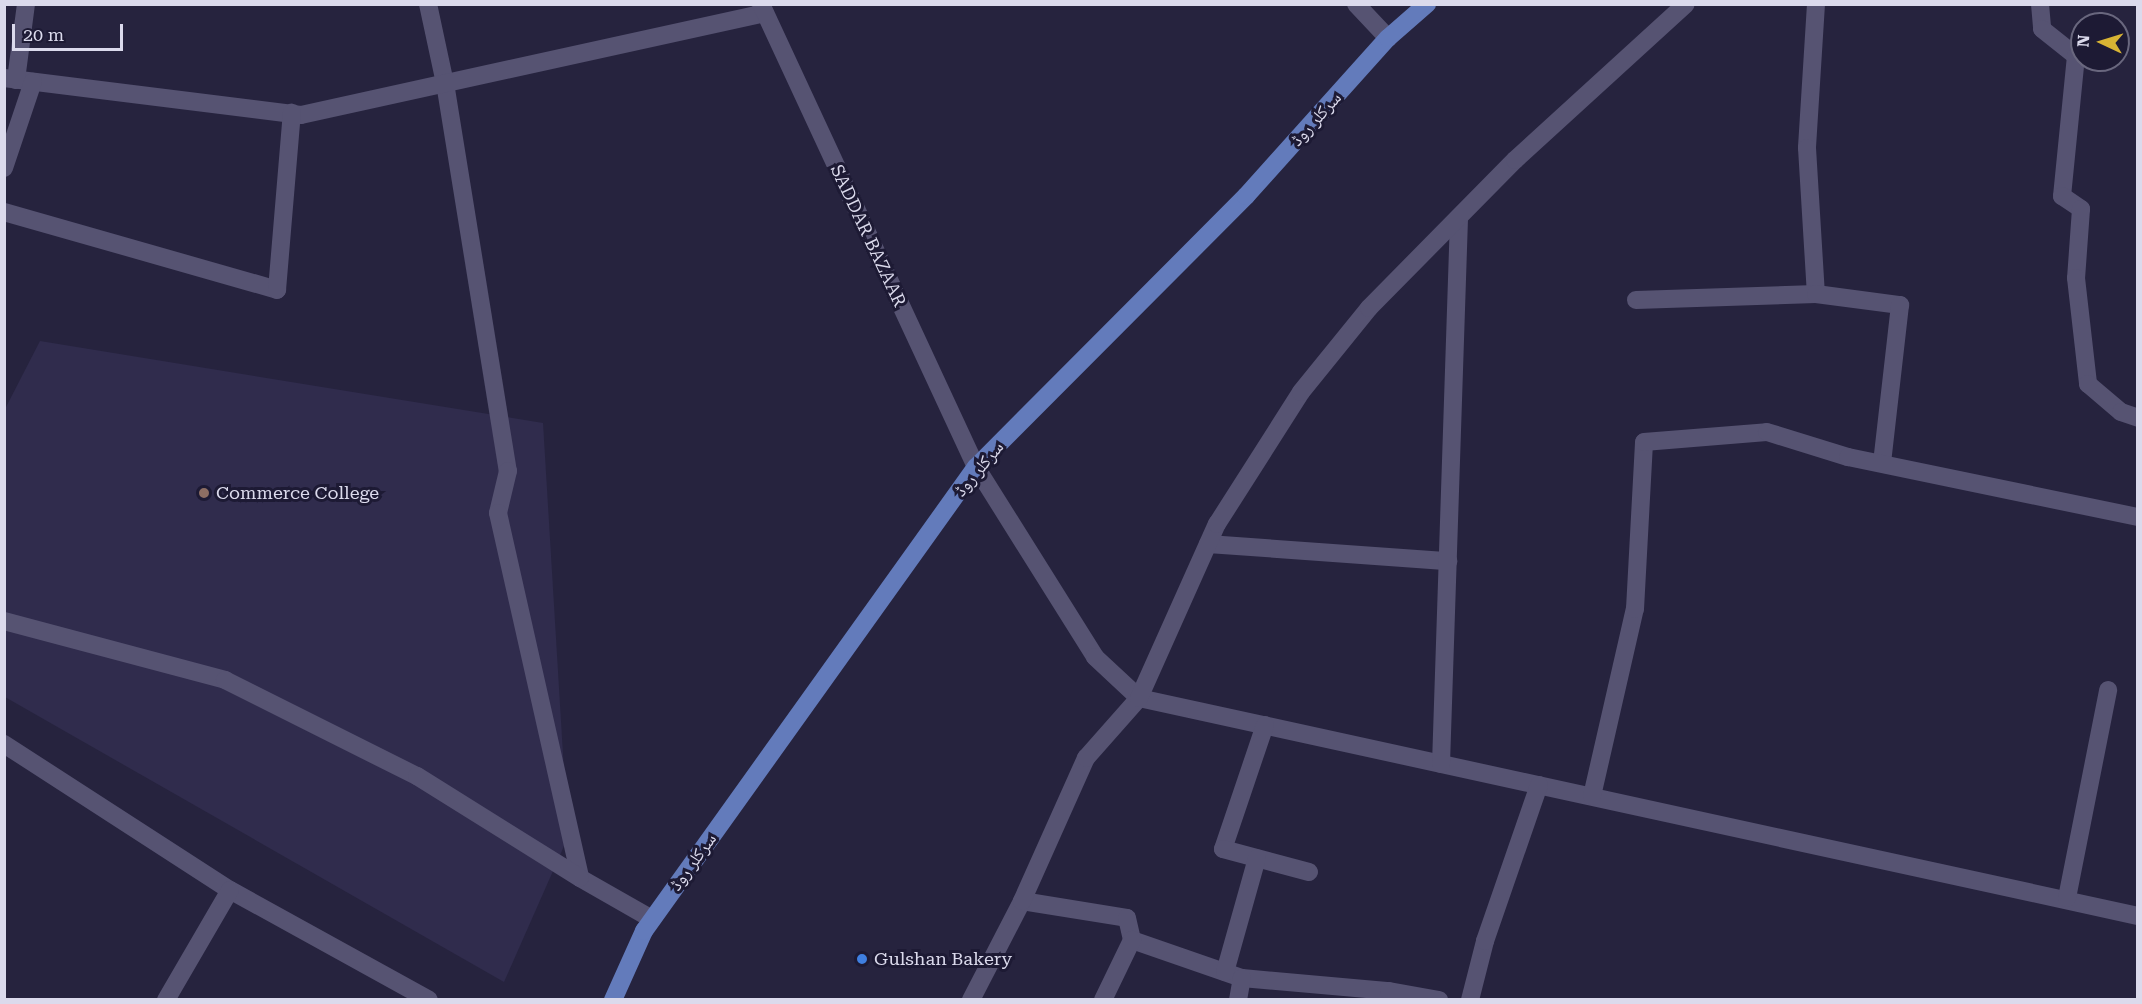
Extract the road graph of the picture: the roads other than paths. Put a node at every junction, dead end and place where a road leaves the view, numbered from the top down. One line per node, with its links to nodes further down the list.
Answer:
1 (26, 4): 10 (street)
2 (428, 4): 11 (street)
3 (1356, 4): 9 (street)
4 (1427, 4): 9 (main road, سرکلر روڈ)
5 (1686, 4): 15 (street)
6 (1816, 4): 16 (street)
7 (2040, 4): 18 (street)
8 (763, 9): 11 (street); 20 (street, SADDAR BAZAAR)
9 (1388, 38): 20 (main road, سرکلر روڈ)
10 (18, 80): 12 (street); 13 (street)
11 (445, 83): 12 (street); 34 (street)
12 (292, 113): 14 (street)
13 (4, 168)
14 (4, 213)
15 (1459, 219): 22 (street); 23 (street)
16 (1816, 294): 17 (street); 19 (street)
17 (1636, 300)
18 (2138, 418)
19 (1882, 464): 21 (street); 31 (street)
20 (976, 467): 26 (street, SADDAR BAZAAR); 39 (main road, سرکلر روڈ)
21 (2138, 517)
22 (1209, 544): 23 (street); 26 (street)
23 (1448, 561): 29 (street)
24 (4, 621): 34 (street)
25 (2108, 690): 36 (street)
26 (1139, 698): 27 (street); 37 (street)
27 (1265, 725): 29 (street); 32 (street)
28 (4, 744): 35 (street)
29 (1442, 764): 30 (street)
30 (1539, 785): 31 (street); 50 (street)
31 (1592, 796): 36 (street)
32 (1257, 858): 33 (street); 41 (street)
33 (1309, 872)
34 (580, 878): 39 (street)
35 (230, 890): 43 (street); 44 (street)
36 (2067, 898): 38 (street)
37 (1022, 901): 40 (street); 46 (street)
38 (2138, 916)
39 (652, 919): 45 (main road, سرکلر روڈ)
40 (1132, 940): 41 (street); 47 (street)
41 (1225, 972): 42 (street)
42 (1242, 978): 48 (street); 49 (street)
43 (166, 999)
44 (429, 999)
45 (613, 999)
46 (971, 999)
47 (1103, 999)
48 (1238, 999)
49 (1438, 999)
50 (1470, 999)

